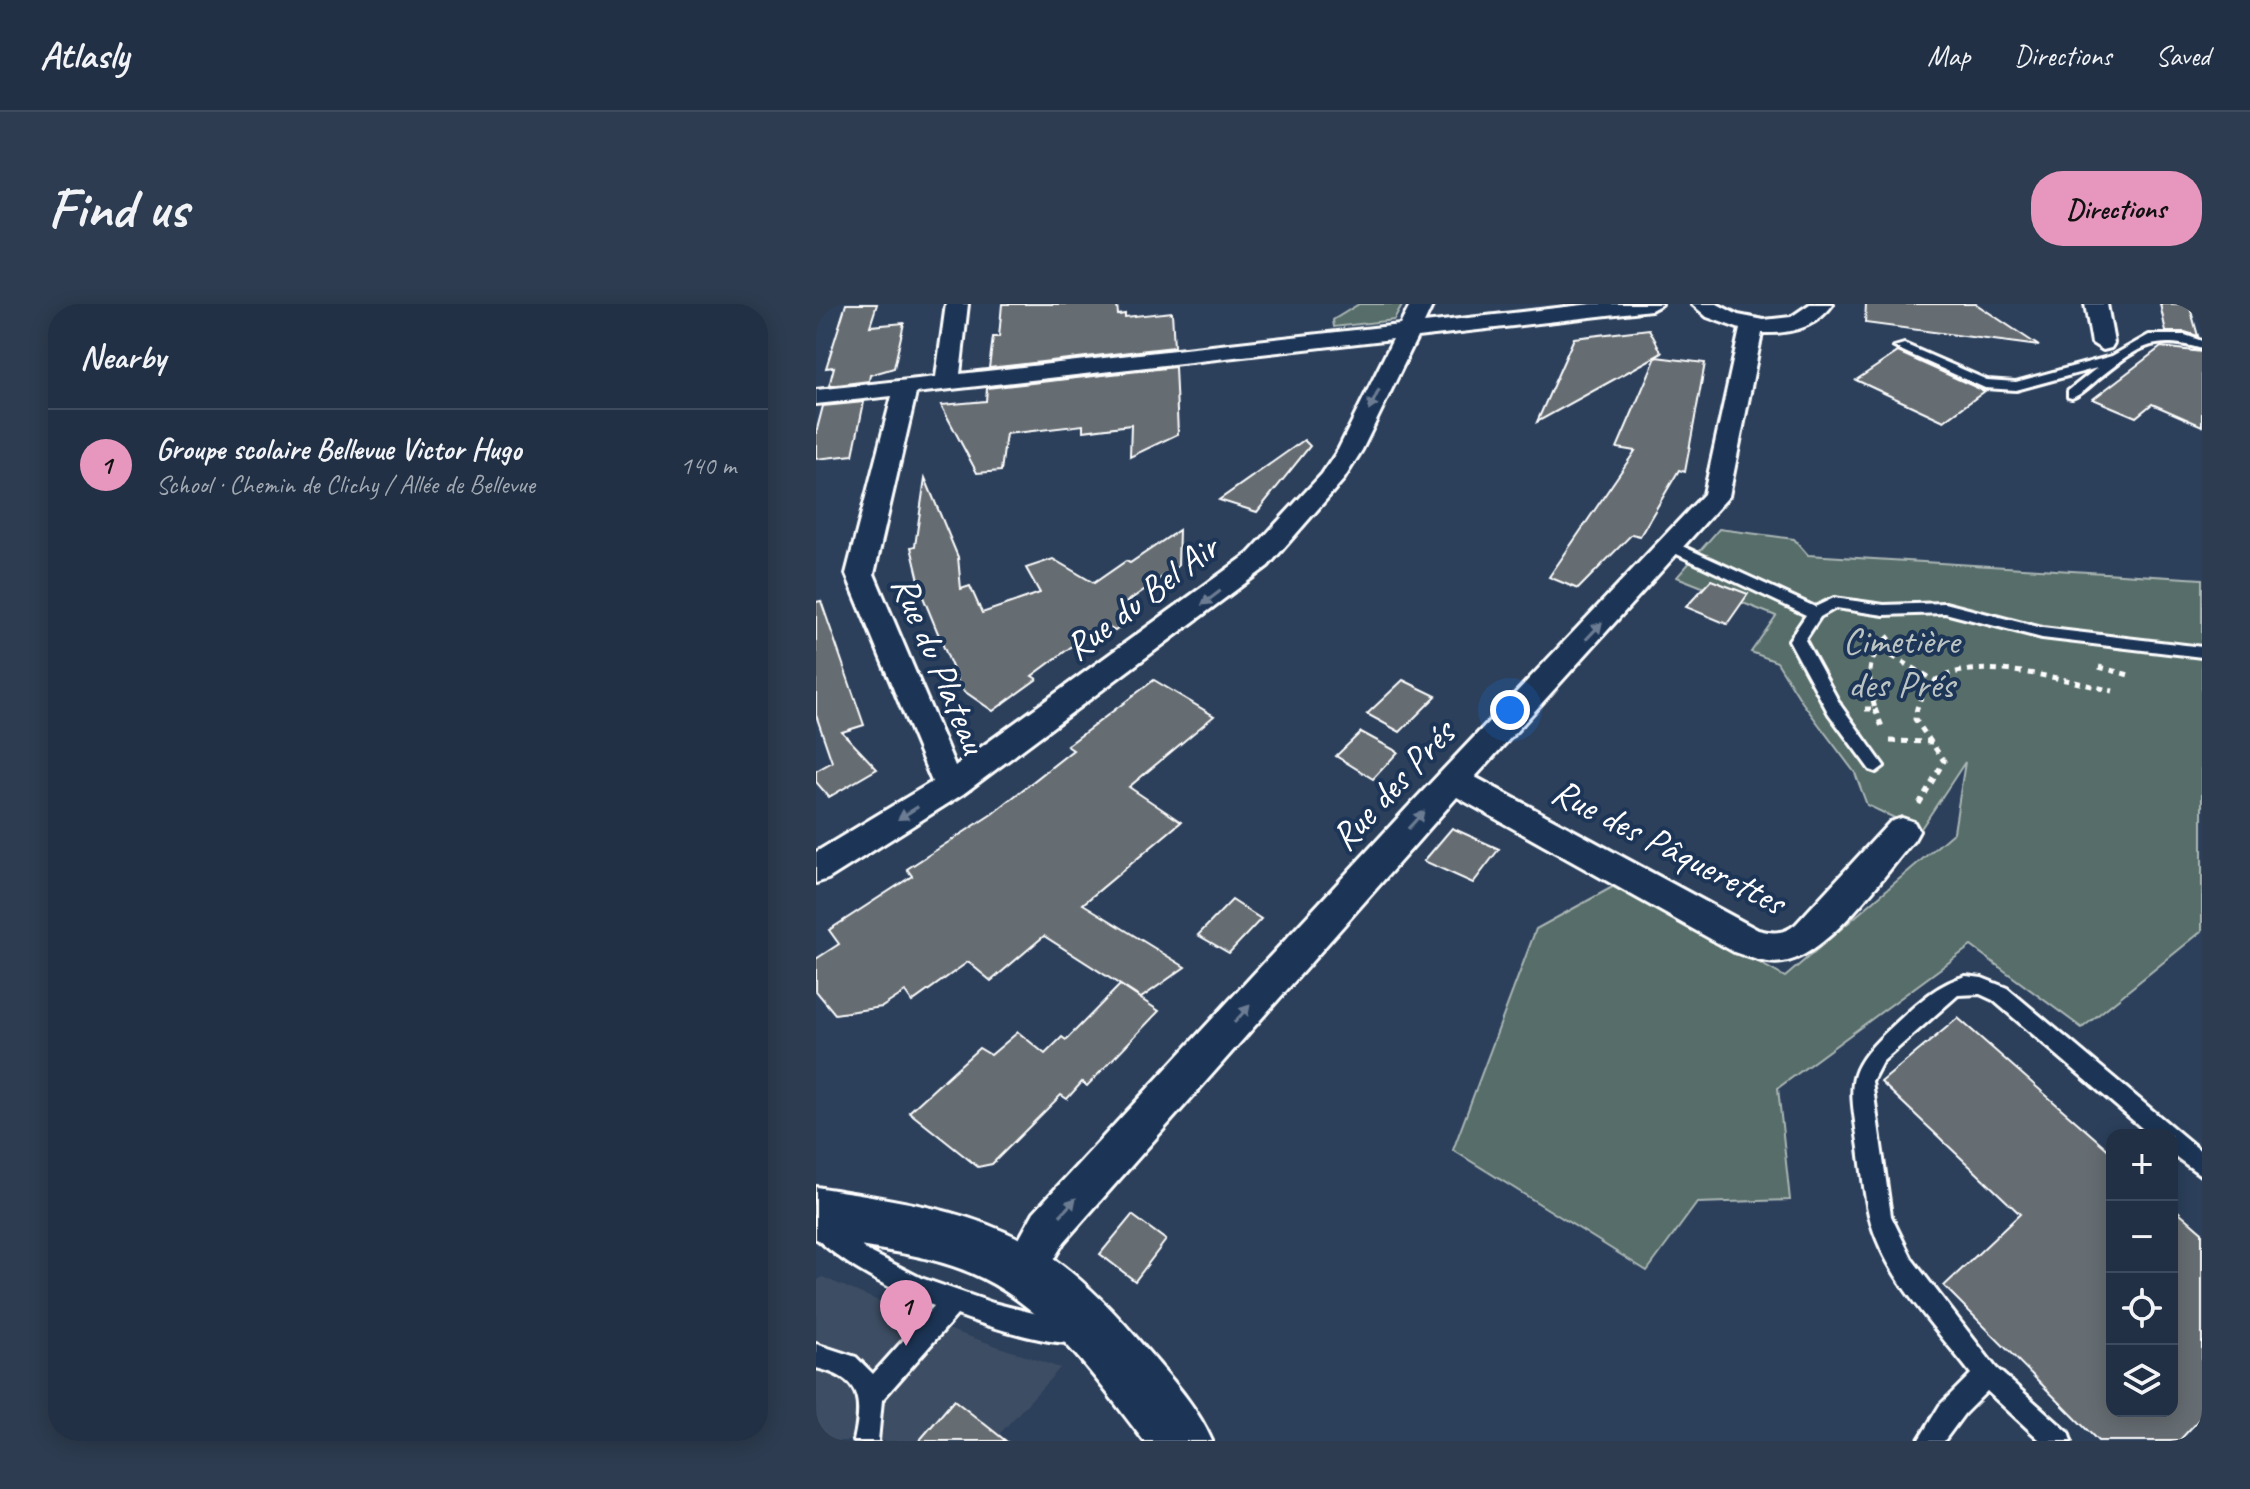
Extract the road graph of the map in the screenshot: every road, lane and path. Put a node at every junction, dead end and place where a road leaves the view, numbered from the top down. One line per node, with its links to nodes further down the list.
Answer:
1 (957, 304): 12 (street)
2 (1422, 304): 8 (street, Rue du Bel Air)
3 (1651, 304): 8 (street)
4 (1703, 304): 7 (street)
5 (1822, 304): 7 (street)
6 (2096, 304): 11 (street)
7 (1752, 325): 16 (street, Rue des Prés)
8 (1408, 330): 12 (street); 30 (street, Rue du Bel Air, one-way to 30)
9 (2202, 345): 11 (lane)
10 (1900, 347): 11 (lane)
11 (2109, 351): 14 (lane)
12 (947, 382): 13 (street)
13 (906, 387): 15 (street); 30 (street, Rue du Plateau)
14 (2072, 394)
15 (816, 397)
16 (1671, 546): 17 (lane); 29 (street, Rue des Prés, one-way to 16)
17 (1815, 613): 20 (lane); 25 (lane)
18 (1905, 631): 19 (path)
19 (1876, 646): 23 (path); 25 (path)
20 (2202, 652)
21 (2098, 667): 22 (path)
22 (2129, 675)
23 (1936, 681): 24 (path); 27 (path)
24 (2113, 691)
25 (1835, 710): 28 (lane)
26 (1887, 741): 27 (path)
27 (1933, 742): 31 (path)
28 (1876, 766)
29 (1453, 780): 31 (street, Rue des Pâquerettes); 38 (street, Rue des Prés, one-way to 29)
30 (952, 785): 32 (street, Rue du Bel Air, one-way to 32)
31 (1902, 831)
32 (816, 869)
33 (2159, 1129): 42 (lane)
34 (2178, 1145): 35 (lane)
35 (2202, 1166)
36 (816, 1213): 38 (street)
37 (816, 1224): 39 (lane)
38 (1023, 1270): 40 (street)
39 (952, 1303): 40 (lane); 43 (lane)
40 (1096, 1337): 46 (street)
41 (816, 1356): 43 (lane)
42 (1988, 1376): 44 (lane); 47 (lane)
43 (870, 1395): 45 (lane)
44 (1935, 1432)
45 (866, 1441)
46 (1182, 1441)
47 (2059, 1441)

